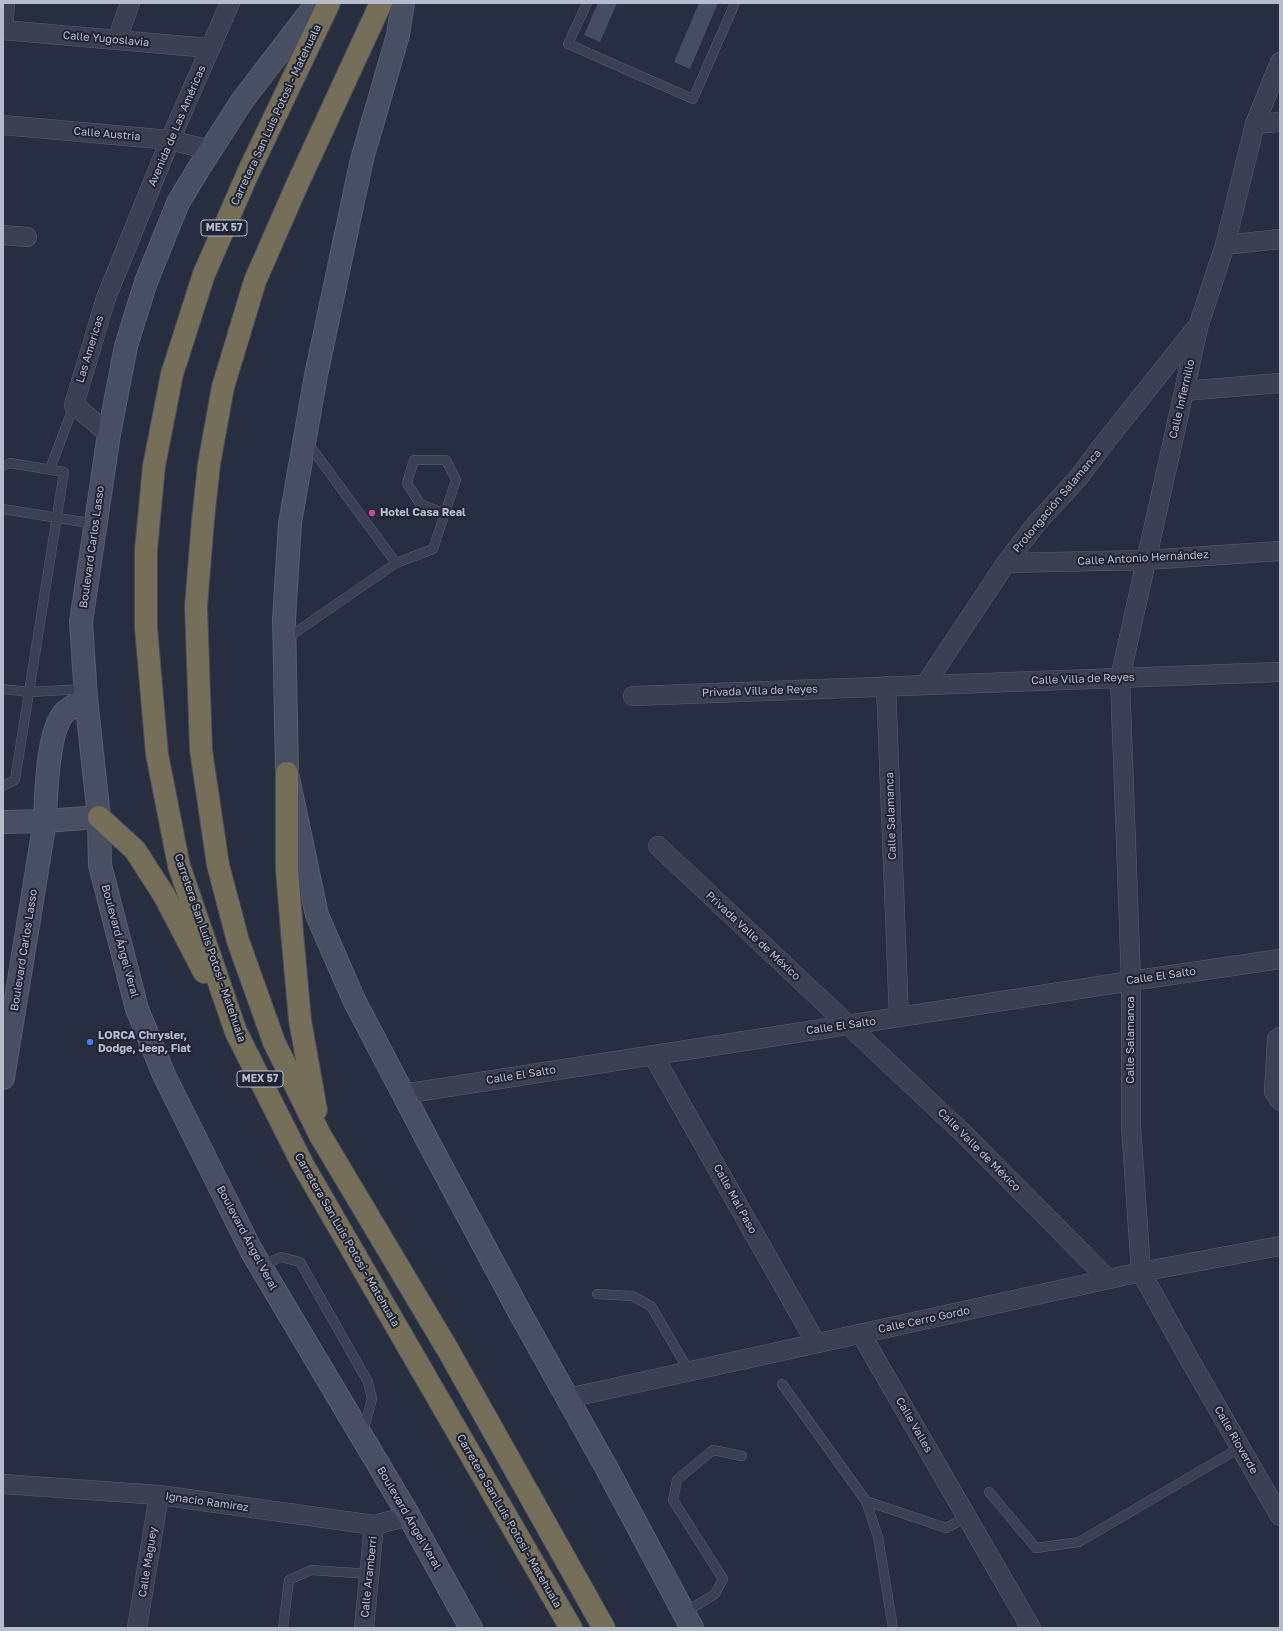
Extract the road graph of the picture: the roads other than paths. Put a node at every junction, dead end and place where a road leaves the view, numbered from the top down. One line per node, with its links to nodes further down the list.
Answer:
1 (5, 3): 10 (street)
2 (130, 3): 11 (street)
3 (230, 3): 12 (street, Avenida de Las Américas)
4 (317, 3): 18 (street, Boulevard Carlos Lasso)
5 (328, 3): 59 (highway, Carretera San Luis Potosi - Matehuala / MEX 57)
6 (381, 3): 65 (highway, MEX 57)
7 (403, 3): 29 (street)
8 (587, 3): 9 (lane)
9 (735, 3)
10 (3, 30): 11 (street, Calle Yugoslavia)
11 (117, 40): 12 (street, Calle Yugoslavia)
12 (209, 48): 17 (street, Avenida de Las Américas)
13 (1280, 62): 16 (street, Calle Infiernillo)
14 (1280, 122): 16 (street)
15 (3, 124): 17 (street, Calle Austria)
16 (1255, 124): 22 (street, Calle Infiernillo)
17 (170, 140): 18 (street, Calle Austria); 23 (street, Avenida de Las Américas)
18 (210, 150): 28 (street, Boulevard Carlos Lasso)
19 (3, 235): 20 (street)
20 (27, 237)
21 (1280, 239): 22 (street)
22 (1224, 245): 24 (street, Calle Infiernillo)
23 (125, 250): 27 (street, Las Americas)
24 (1199, 324): 26 (street, Calle Infiernillo); 39 (street, Prolongación Salamanca)
25 (1280, 383): 26 (street)
26 (1184, 391): 37 (street, Calle Infiernillo)
27 (74, 405): 28 (street); 31 (lane)
28 (108, 434): 35 (street, Boulevard Carlos Lasso)
29 (305, 439): 38 (lane); 40 (street)
30 (3, 466): 31 (lane)
31 (50, 469): 34 (lane)
32 (3, 509): 34 (lane)
33 (445, 514): 33 (lane); 38 (lane)
34 (56, 517): 35 (lane); 46 (lane)
35 (95, 524): 47 (street, Boulevard Carlos Lasso)
36 (1280, 551): 37 (street, Calle Antonio Hernández)
37 (1146, 560): 39 (street, Calle Antonio Hernández); 42 (street, Calle Infiernillo)
38 (396, 563): 40 (lane)
39 (1006, 563): 43 (street, Prolongación Salamanca)
40 (285, 640): 49 (street)
41 (1280, 672): 42 (street, Calle Villa de Reyes)
42 (1120, 678): 43 (street, Calle Villa de Reyes); 56 (street, Calle Salamanca)
43 (925, 685): 44 (street, Calle Villa de Reyes)
44 (886, 686): 48 (street, Privada Villa de Reyes); 57 (street, Calle Salamanca)
45 (3, 689): 46 (lane)
46 (29, 692): 47 (lane); 50 (lane)
47 (86, 693): 51 (street, Boulevard Carlos Lasso); 52 (street, Boulevard Carlos Lasso)
48 (633, 696)
49 (288, 773): 63 (street); 65 (highway)
50 (3, 786)
51 (99, 817): 52 (street); 59 (highway); 67 (street, Boulevard Ángel Veral)
52 (45, 821): 53 (street); 62 (street, Boulevard Carlos Lasso)
53 (3, 822)
54 (658, 846): 58 (street, Privada Valle de México)
55 (1280, 959): 56 (street, Calle El Salto)
56 (1130, 981): 57 (street, Calle El Salto); 68 (street, Calle Salamanca)
57 (898, 1018): 58 (street, Calle El Salto)
58 (848, 1024): 61 (street, Calle El Salto); 69 (street, Calle Valle de México)
59 (236, 1032): 94 (highway, Carretera San Luis Potosi - Matehuala / MEX 57)
60 (1280, 1037): 64 (street)
61 (653, 1055): 63 (street, Calle El Salto); 72 (street, Calle Mal Paso)
62 (3, 1078)
63 (403, 1094): 76 (street)
64 (1279, 1101)
65 (320, 1135): 95 (highway, MEX 57)
66 (1277, 1251): 68 (street, Calle Cerro Gordo)
67 (260, 1266): 77 (street, Boulevard Ángel Veral); 77 (lane)
68 (1141, 1272): 69 (street, Calle Cerro Gordo); 73 (street, Calle Salamanca)
69 (1108, 1280): 71 (street, Calle Cerro Gordo)
70 (597, 1294): 74 (lane)
71 (861, 1334): 72 (street, Calle Cerro Gordo); 85 (street, Calle Valles)
72 (816, 1343): 74 (street, Calle Cerro Gordo)
73 (1192, 1364): 78 (street, Calle Rioverde)
74 (688, 1371): 76 (street, Calle Cerro Gordo)
75 (782, 1384): 83 (lane)
76 (568, 1398): 89 (street)
77 (362, 1436): 84 (street, Boulevard Ángel Veral)
78 (1241, 1447): 81 (lane); 86 (street, Calle Rioverde)
79 (742, 1456): 89 (lane)
80 (3, 1484): 82 (street, Ignacio Ramirez)
81 (990, 1492)
82 (159, 1495): 87 (street, Ignacio Ramirez); 90 (street, Calle Maguey)
83 (866, 1501): 85 (lane); 96 (lane)
84 (409, 1516): 87 (street, Ignacio Ramirez); 93 (street, Boulevard Ángel Veral)
85 (967, 1516): 97 (street, Calle Valles)
86 (1280, 1516)
87 (374, 1525): 88 (street, Calle Aramberri)
88 (369, 1574): 91 (lane); 92 (street, Calle Aramberri)
89 (688, 1621)
90 (137, 1628)
91 (283, 1628)
92 (364, 1628)
93 (471, 1628)
94 (571, 1628)
95 (604, 1628)
96 (893, 1628)
97 (1031, 1628)

